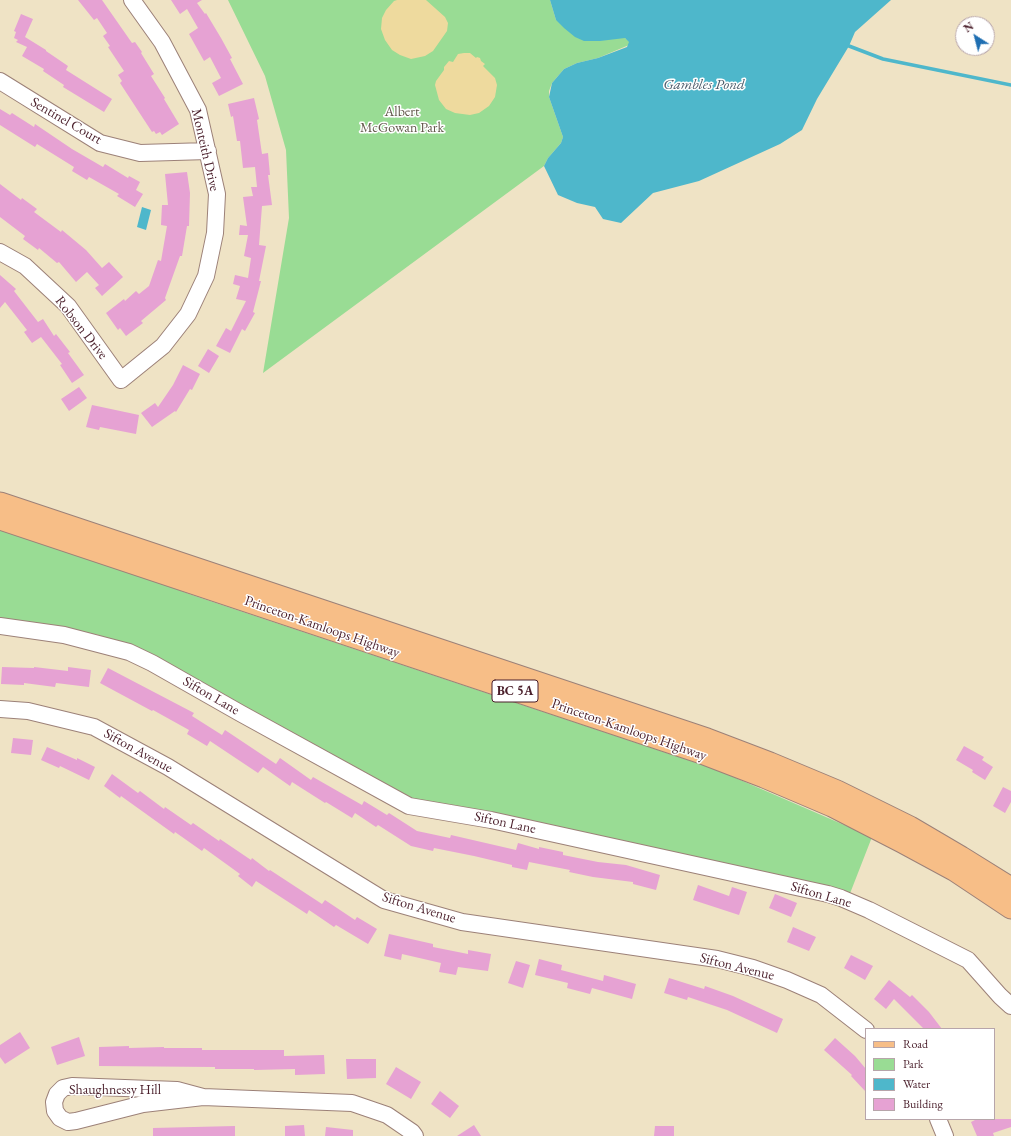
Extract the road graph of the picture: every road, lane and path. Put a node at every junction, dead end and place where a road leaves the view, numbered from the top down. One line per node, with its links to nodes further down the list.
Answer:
1 (132, 0): 3 (street, Monteith Drive)
2 (0, 81): 3 (street, Sentinel Court)
3 (208, 151): 5 (street, Monteith Drive)
4 (0, 252): 5 (street, Robson Drive)
5 (121, 380)
6 (0, 503): 10 (main road, Princeton-Kamloops Highway / BC 5A)
7 (0, 519): 11 (main road, Princeton-Kamloops Highway / BC 5A)
8 (0, 626): 12 (street, Sifton Lane)
9 (0, 709): 13 (street, Sifton Avenue)
10 (1011, 888)
11 (1011, 908)
12 (1011, 1006)
13 (865, 1029)
14 (203, 1097): 14 (street, Shaughnessy Hill); 16 (street, Shaughnessy Hill)
15 (938, 1120): 17 (street)
16 (414, 1136)
17 (945, 1136)

